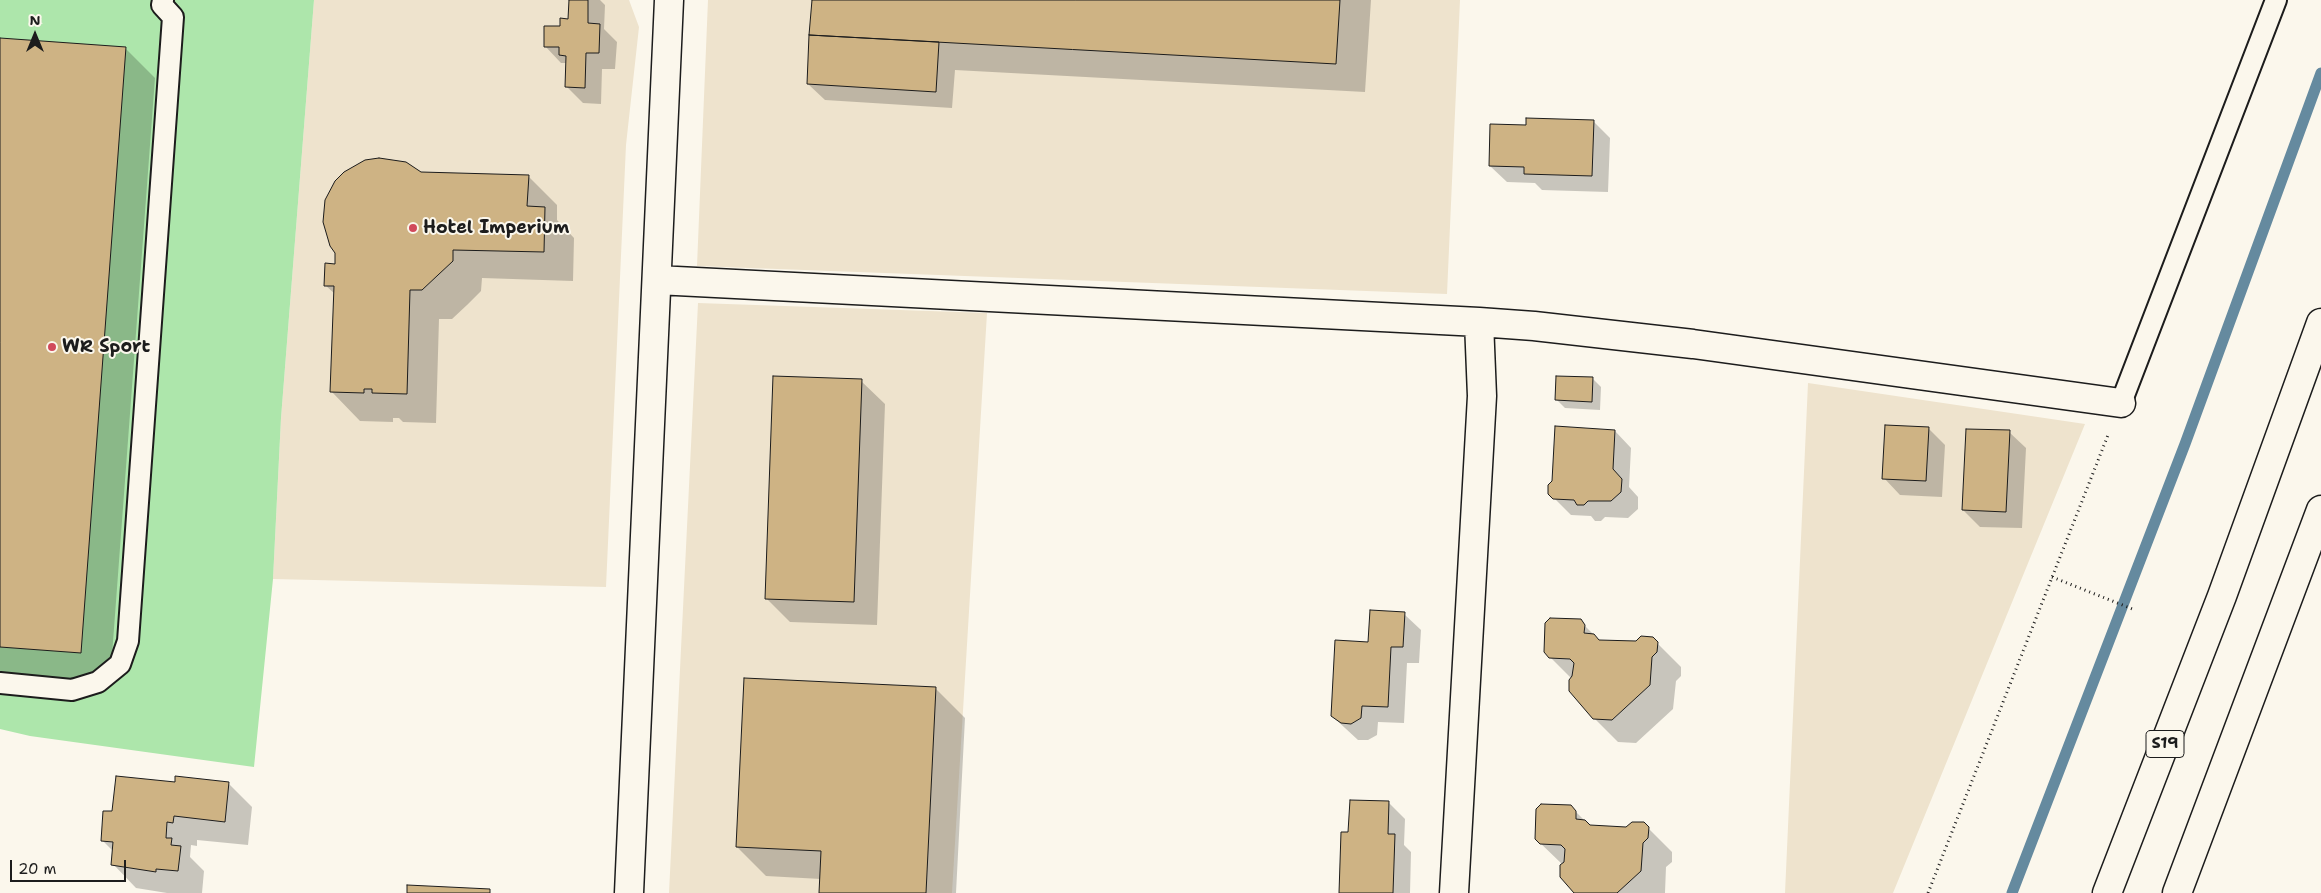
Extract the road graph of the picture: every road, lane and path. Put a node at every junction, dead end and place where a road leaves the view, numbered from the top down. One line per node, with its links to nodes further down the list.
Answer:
1 (163, 0): 11 (lane)
2 (669, 0): 4 (main road)
3 (2276, 0): 7 (lane)
4 (657, 280): 5 (main road); 12 (main road)
5 (1479, 322): 7 (main road); 13 (main road)
6 (2321, 323): 15 (main road, S19)
7 (2121, 403): 9 (path)
8 (2321, 510): 16 (main road)
9 (2052, 577): 10 (path); 14 (path)
10 (2135, 610)
11 (0, 683)
12 (629, 893)
13 (1454, 893)
14 (1928, 893)
15 (2107, 893)
16 (2176, 893)

